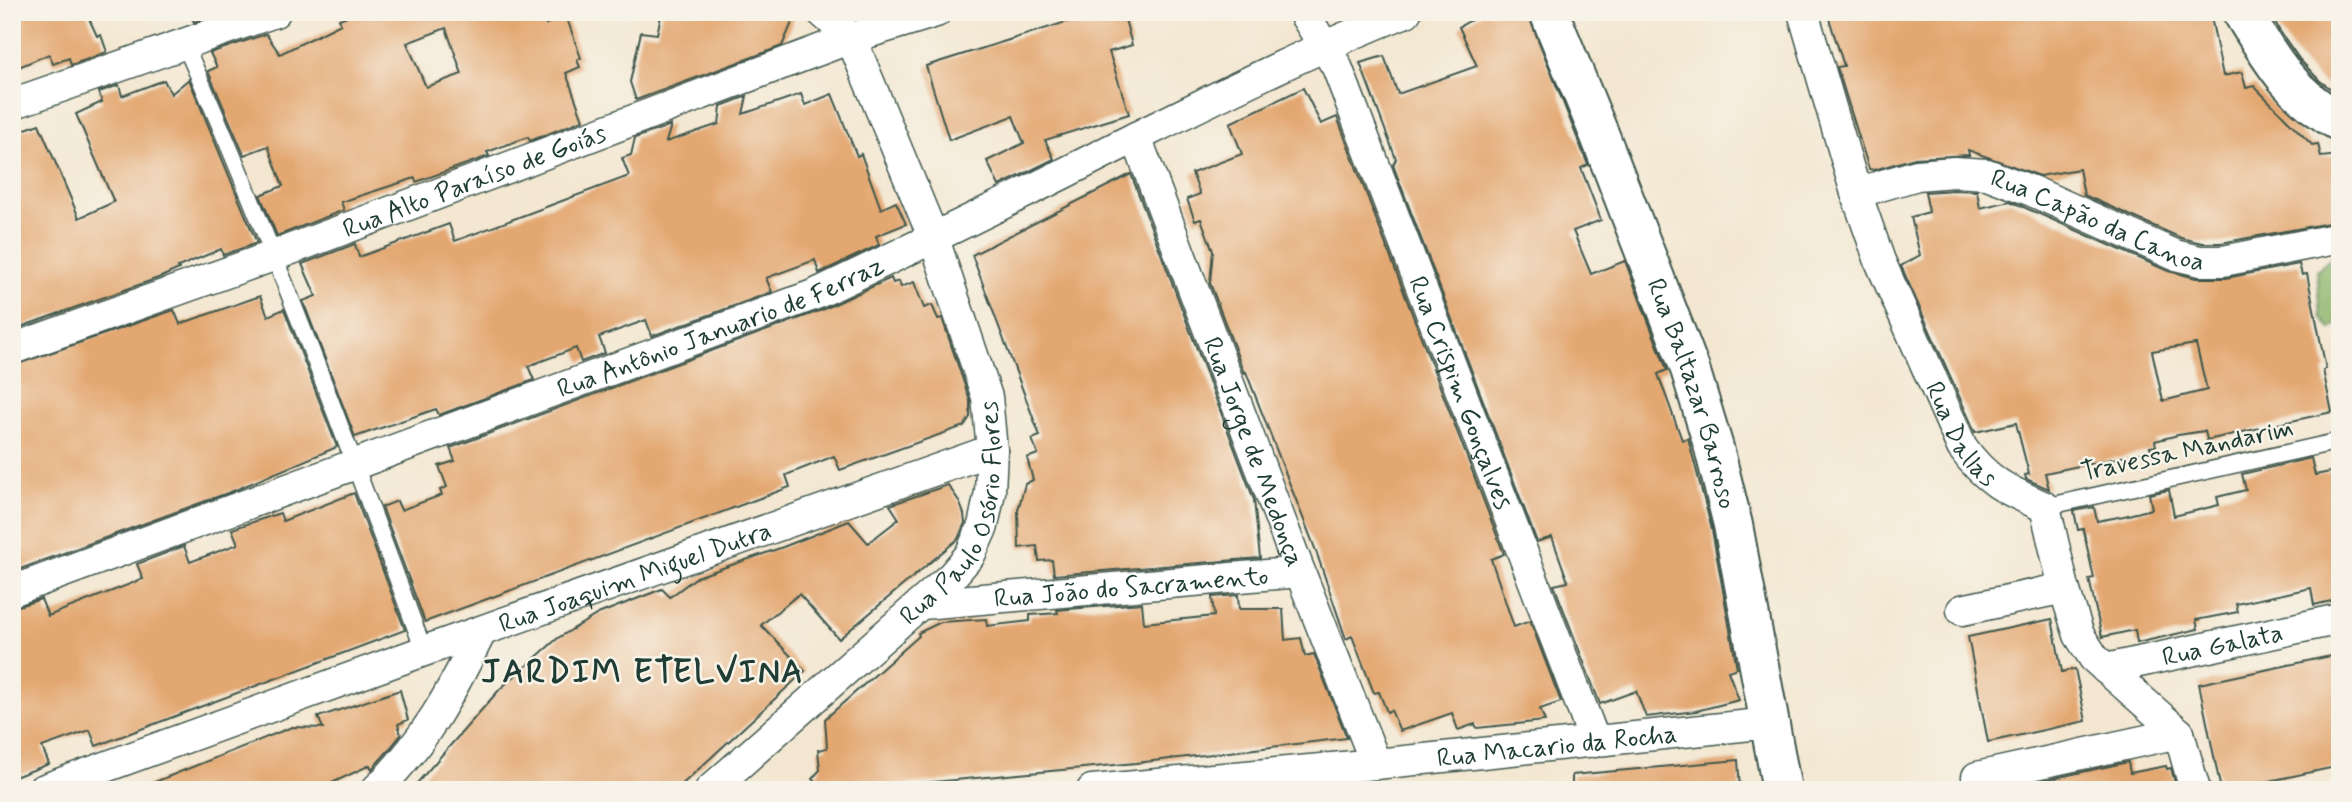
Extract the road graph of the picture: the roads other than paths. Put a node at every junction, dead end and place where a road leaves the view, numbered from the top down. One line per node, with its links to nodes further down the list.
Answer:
1 (275, 12): 10 (street)
2 (822, 12): 9 (street, Rua Paulo Osório Flores)
3 (936, 12): 9 (street, Rua Alto Paraíso de Goiás)
4 (1303, 12): 11 (street, Rua Crispim Gonçalves)
5 (1406, 12): 11 (street, Rua Antônio Januario de Ferraz)
6 (1549, 12): 33 (street, Rua Baltazar Barroso)
7 (1804, 12): 15 (street, Rua Dallas)
8 (2242, 12): 13 (street)
9 (851, 38): 17 (street, Rua Paulo Osório Flores); 18 (street, Rua Alto Paraíso de Goiás)
10 (185, 44): 12 (street); 18 (lane)
11 (1325, 46): 14 (street, Rua Antônio Januario de Ferraz); 35 (street, Rua Crispim Gonçalves)
12 (12, 103)
13 (2340, 122)
14 (1136, 137): 17 (street, Rua Antônio Januario de Ferraz); 24 (street, Rua Jorge de Medonça)
15 (1856, 193): 16 (street, Rua Capão da Canoa); 23 (street, Rua Dallas)
16 (2340, 238)
17 (934, 239): 21 (street, Rua Paulo Osório Flores); 22 (street, Rua Antônio Januario de Ferraz)
18 (274, 256): 19 (street, Rua Alto Paraíso de Goiás); 22 (lane)
19 (12, 349)
20 (2340, 441): 23 (lane, Travessa Mandarim)
21 (992, 450): 27 (street, Rua Paulo Osório Flores); 30 (street, Rua Joaquim Miguel Dutra)
22 (355, 463): 26 (street, Rua Antônio Januario de Ferraz); 31 (lane)
23 (2045, 507): 25 (street)
24 (1300, 572): 27 (street, Rua João do Sacramento); 36 (street, Rua Jorge de Medonça)
25 (2064, 588): 28 (street); 32 (street)
26 (12, 592)
27 (922, 604): 37 (street, Rua Paulo Osório Flores)
28 (1962, 610)
29 (2340, 619): 32 (street, Rua Galata)
30 (481, 632): 31 (street, Rua Joaquim Miguel Dutra); 40 (street)
31 (424, 651): 39 (street, Rua Joaquim Miguel Dutra)
32 (2106, 669): 34 (street)
33 (1770, 723): 35 (street, Rua Macario da Rocha); 43 (street, Rua Baltazar Barroso)
34 (2179, 733): 38 (street); 44 (street)
35 (1595, 742): 36 (street, Rua Macario da Rocha)
36 (1376, 764): 42 (street, Rua Macario da Rocha)
37 (742, 777): 41 (street, Rua Paulo Osório Flores)
38 (1977, 777)
39 (42, 790)
40 (376, 790)
41 (710, 790)
42 (1092, 790)
43 (1782, 790)
44 (2195, 790)

